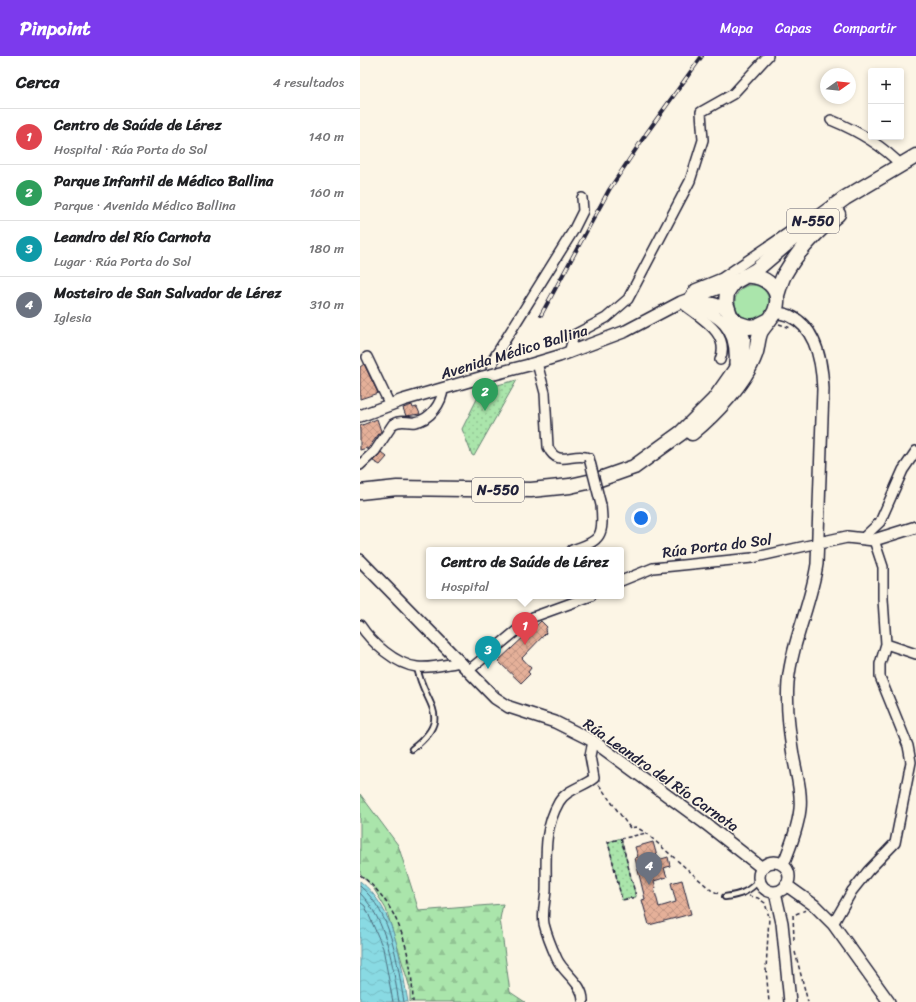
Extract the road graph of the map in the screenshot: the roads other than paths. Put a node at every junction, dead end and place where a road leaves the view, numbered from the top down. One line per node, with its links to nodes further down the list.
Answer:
1 (768, 56): 14 (street)
2 (831, 120): 4 (street)
3 (916, 156): 4 (highway, N-550)
4 (902, 166): 5 (highway, N-550)
5 (888, 174): 7 (highway, N-550); 9 (highway, N-550)
6 (582, 198): 19 (street)
7 (818, 218): 8 (highway, N-550); 10 (street)
8 (738, 279): 9 (highway); 10 (street, Avenida Médico Ballina); 11 (highway)
9 (777, 295): 12 (highway, N-550)
10 (683, 303): 11 (street, Avenida Médico Ballina); 14 (street, Avenida Médico Ballina); 16 (street); 18 (street)
11 (728, 311): 13 (highway, N-550)
12 (772, 316): 13 (highway); 25 (highway, N-550); 29 (street)
13 (737, 322): 18 (highway, N-550)
14 (569, 353): 17 (street, Avenida Médico Ballina)
15 (367, 357): 21 (street)
16 (720, 360)
17 (533, 364): 19 (street, Avenida Médico Ballina, bridge); 30 (street, bridge)
18 (735, 370): 25 (highway, N-550)
19 (487, 376): 20 (street, Avenida Médico Ballina)
20 (443, 389): 21 (street, Avenida Médico Ballina); 24 (street)
21 (390, 405): 22 (street, Avenida Médico Ballina)
22 (360, 416)
23 (916, 451): 28 (street)
24 (360, 465)
25 (634, 468): 26 (highway, N-550)
26 (360, 492)
27 (916, 527): 28 (street)
28 (868, 539): 29 (street); 35 (street)
29 (819, 543): 32 (street, Rúa Porta do Sol); 43 (street)
30 (579, 547)
31 (360, 560): 37 (street, Rúa Leandro del Río Carnota)
32 (624, 580)
33 (573, 600): 39 (street)
34 (360, 625): 38 (street)
35 (886, 644): 36 (street); 42 (street)
36 (916, 654)
37 (461, 662): 38 (street); 39 (street, Rúa Leandro del Río Carnota)
38 (417, 667): 41 (lane)
39 (469, 670): 40 (street, Rúa Leandro del Río Carnota)
40 (593, 741): 44 (street, Rúa Leandro del Río Carnota); 50 (street)
41 (412, 749)
42 (912, 782): 49 (street)
43 (783, 865): 44 (street); 46 (street)
44 (762, 868): 45 (street)
45 (759, 880): 47 (street); 48 (lane)
46 (786, 885): 47 (street); 49 (street)
47 (775, 892): 51 (street)
48 (725, 897)
49 (833, 924): 52 (street)
50 (583, 1002)
51 (790, 1002)
52 (889, 1002)

